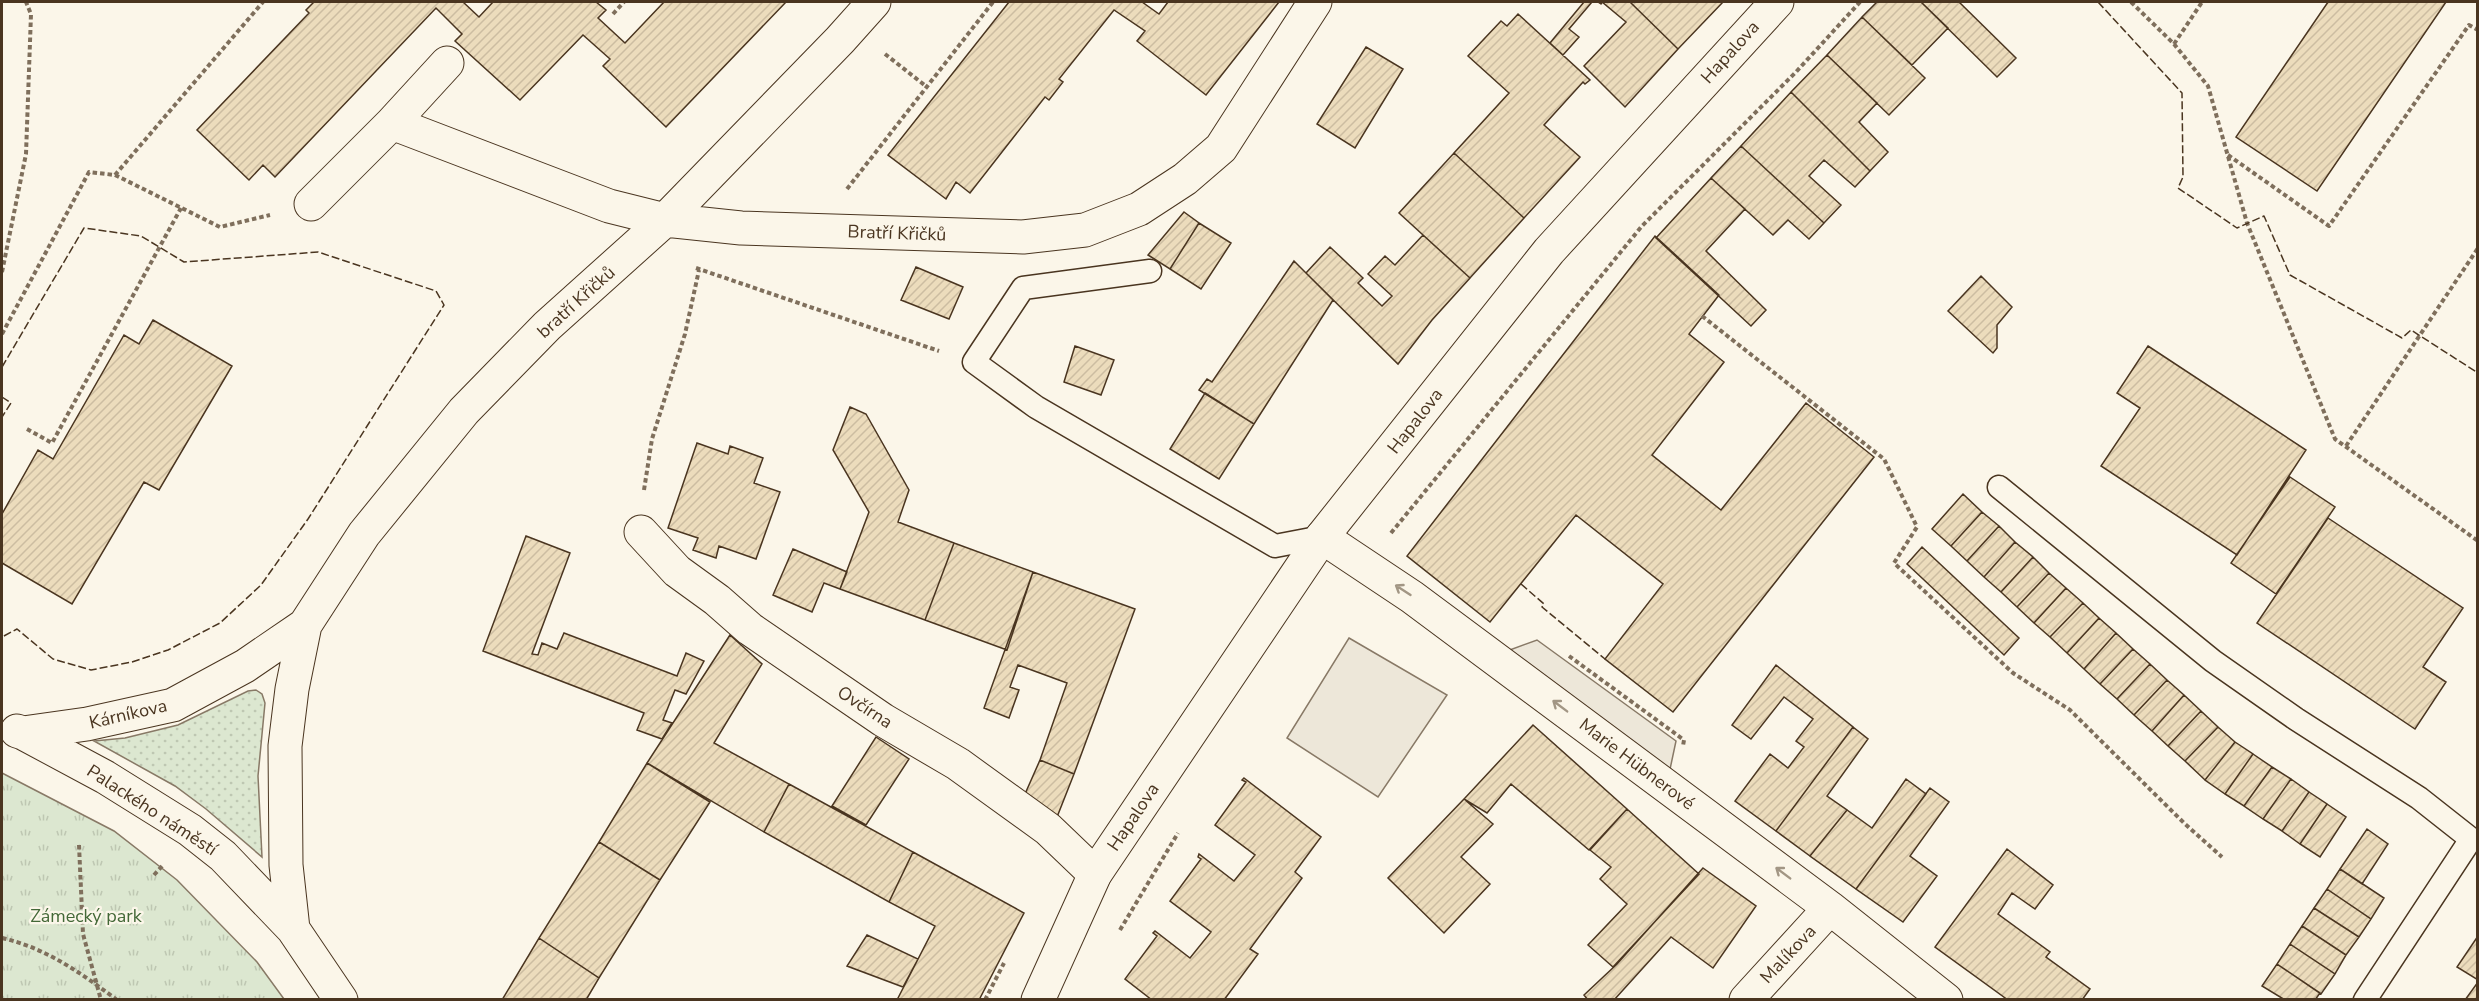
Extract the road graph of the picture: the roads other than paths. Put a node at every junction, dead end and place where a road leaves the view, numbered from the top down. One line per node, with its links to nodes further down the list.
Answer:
1 (874, 2): 7 (street, bratří Křičků)
2 (1315, 2): 7 (street, Bratří Křičků)
3 (1777, 2): 11 (street, Hapalova)
4 (447, 63): 5 (street)
5 (392, 123): 6 (street); 7 (street, Bratří Křičků)
6 (311, 204)
7 (665, 220): 12 (street, bratří Křičků)
8 (1150, 271): 11 (lane)
9 (1999, 487): 14 (lane)
10 (641, 532): 15 (street, Ovčírna)
11 (1322, 537): 15 (street, Hapalova); 16 (street, Marie Hübnerové, one-way to 11)
12 (305, 625): 13 (street, Kárníkova); 17 (street, Palackého náměstí)
13 (12, 729): 17 (street, Palackého náměstí)
14 (2474, 833): 22 (lane)
15 (1095, 874): 19 (street)
16 (1830, 908): 20 (street, Malíkova); 21 (street, Marie Hübnerové)
17 (293, 929): 18 (street, Palackého náměstí)
18 (341, 999)
19 (1038, 999)
20 (1746, 999)
21 (1946, 999)
22 (2366, 999)

